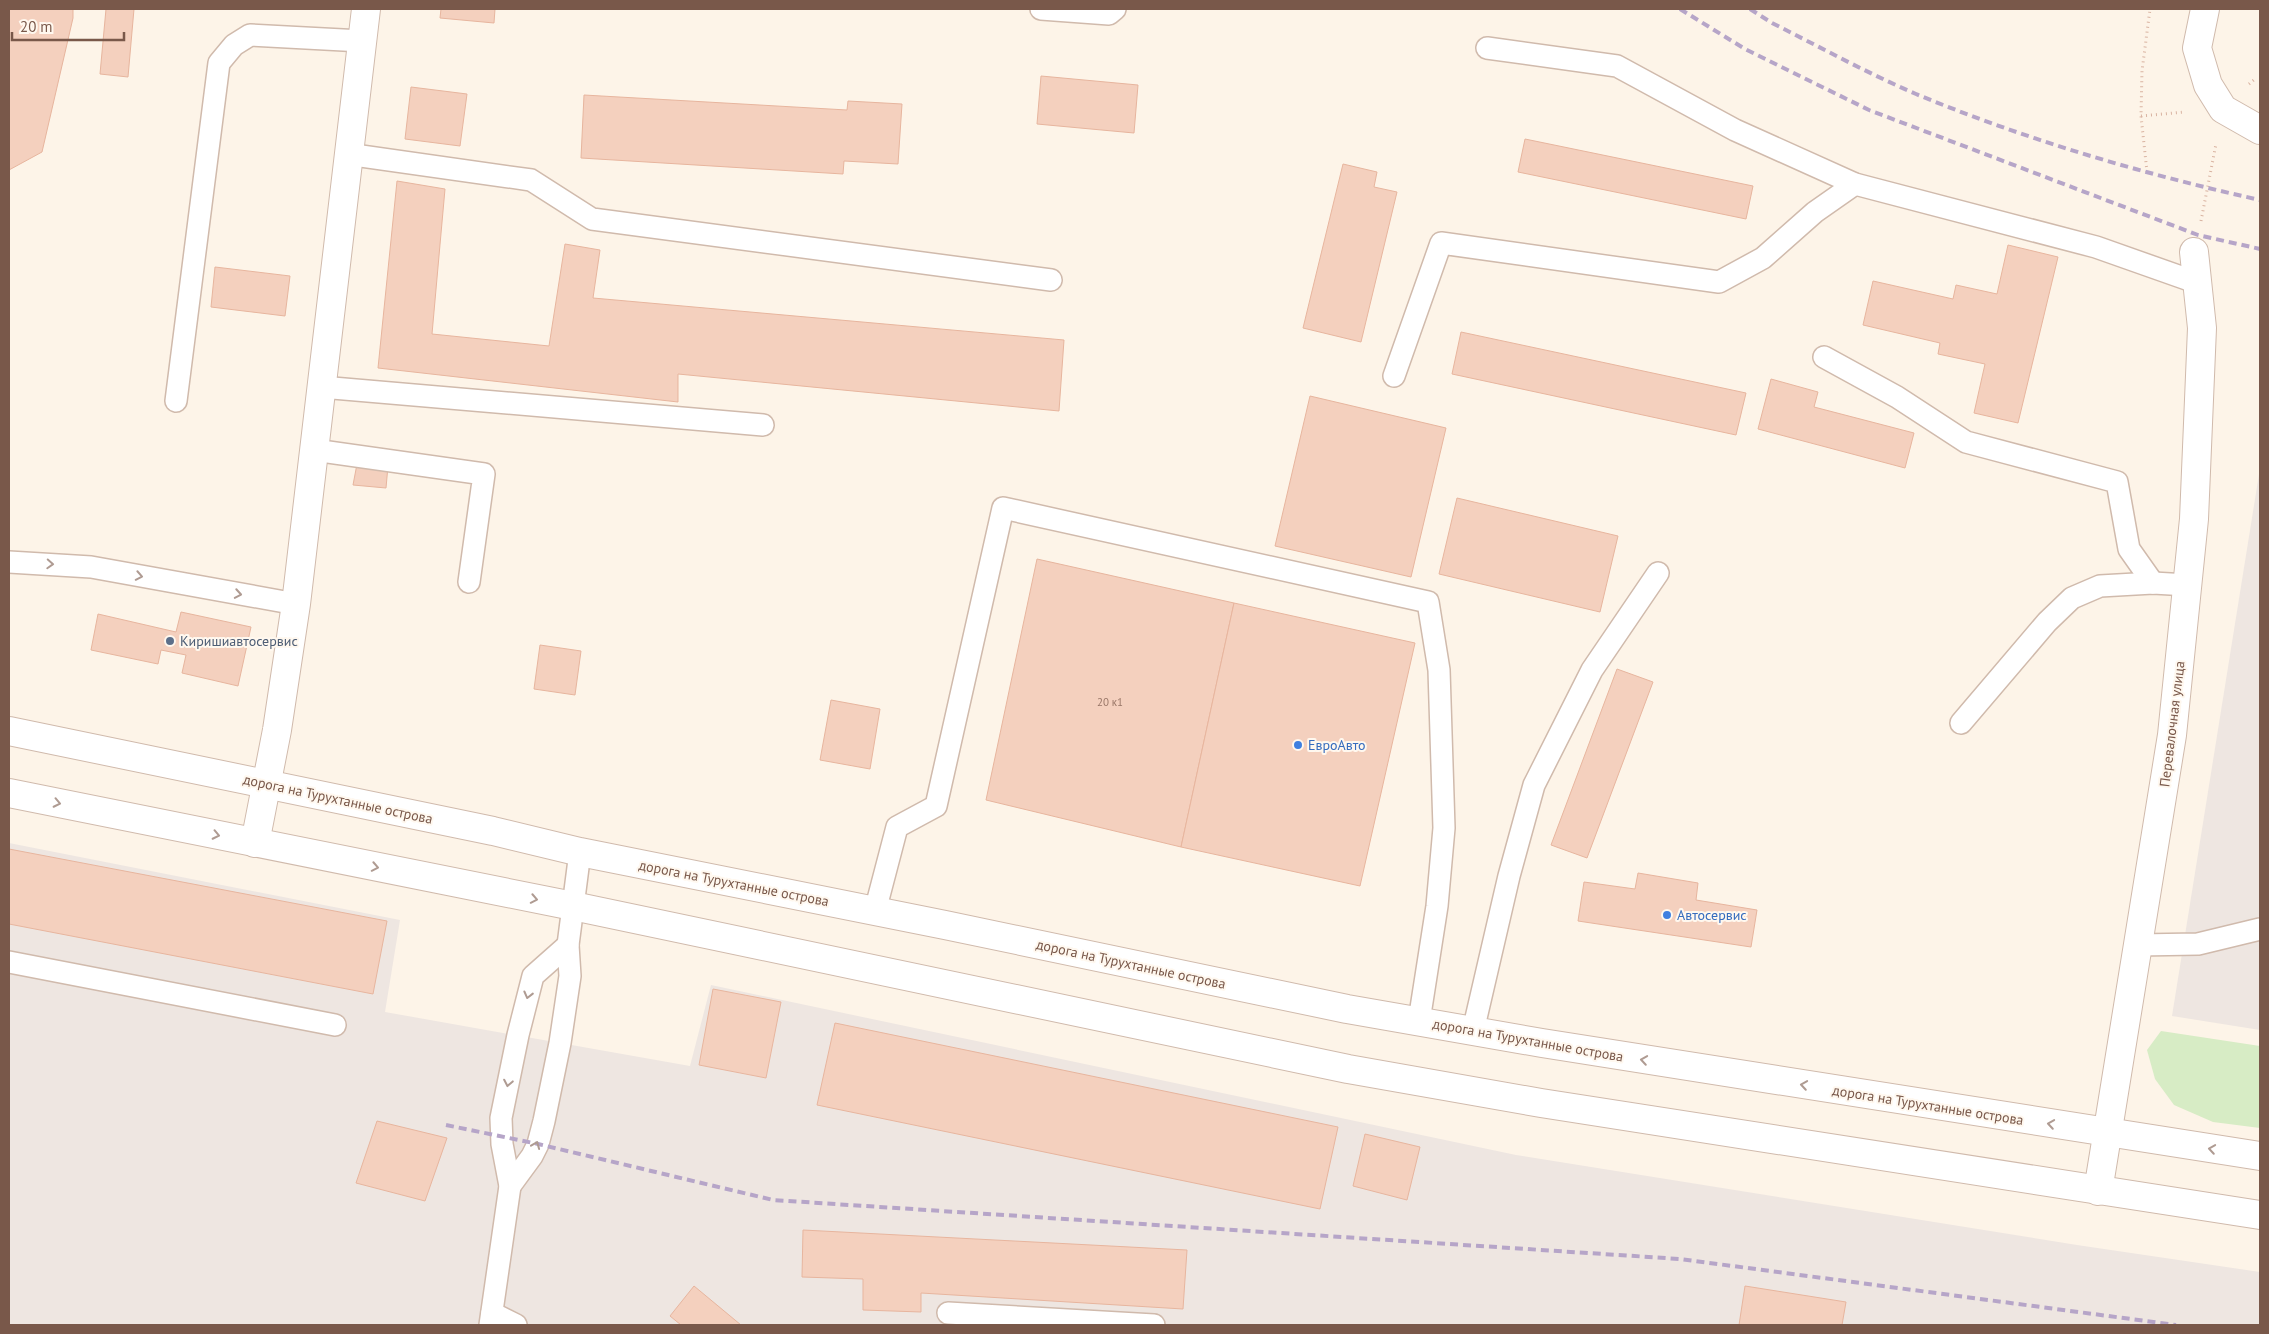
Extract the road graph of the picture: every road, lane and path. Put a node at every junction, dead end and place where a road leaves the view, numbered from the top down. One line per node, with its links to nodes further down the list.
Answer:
1 (366, 9): 6 (street)
2 (1041, 9): 3 (lane)
3 (1115, 9)
4 (2150, 9): 11 (path)
5 (2205, 9): 8 (street)
6 (362, 41): 10 (street); 19 (lane)
7 (1487, 48): 12 (lane)
8 (2223, 109): 9 (street); 13 (path)
9 (2260, 130)
10 (348, 154): 14 (lane); 18 (street)
11 (2147, 172)
12 (1855, 184): 15 (lane); 17 (lane)
13 (2194, 252): 15 (street, Перевалочная улица)
14 (1051, 280)
15 (2198, 283): 26 (street, Перевалочная улица)
16 (1824, 357): 25 (lane)
17 (1394, 376)
18 (321, 387): 20 (lane); 21 (street)
19 (176, 402)
20 (763, 425)
21 (314, 450): 24 (lane); 27 (street)
22 (9, 562): 27 (lane, one-way to 27)
23 (1658, 573): 42 (lane)
24 (469, 582)
25 (2153, 582): 26 (lane); 28 (lane)
26 (2188, 585): 38 (street, Перевалочная улица)
27 (296, 604): 30 (street)
28 (1961, 723)
29 (9, 731): 30 (street, дорога на Турухтанные острова)
30 (267, 784): 32 (street); 33 (street, дорога на Турухтанные острова)
31 (9, 793): 32 (street, one-way to 32)
32 (255, 843): 34 (street, one-way to 34)
33 (580, 852): 34 (lane); 35 (street, дорога на Турухтанные острова)
34 (573, 906): 37 (lane); 46 (street)
35 (875, 911): 40 (street, дорога на Турухтанные острова); 40 (lane)
36 (2260, 929): 38 (lane)
37 (568, 945): 45 (lane, one-way to 37); 45 (lane, one-way to 45)
38 (2138, 945): 43 (street, Перевалочная улица)
39 (9, 962): 41 (lane)
40 (1419, 1021): 42 (street, дорога на Турухтанные острова)
41 (335, 1025)
42 (1472, 1031): 43 (street, дорога на Турухтанные острова, one-way to 42)
43 (2108, 1133): 44 (street, дорога на Турухтанные острова, one-way to 43); 46 (street, Перевалочная улица)
44 (2260, 1156)
45 (510, 1186): 49 (lane)
46 (2098, 1191): 47 (street)
47 (2260, 1216)
48 (948, 1314): 51 (lane)
49 (491, 1319): 50 (lane)
50 (516, 1325)
51 (1154, 1325)

